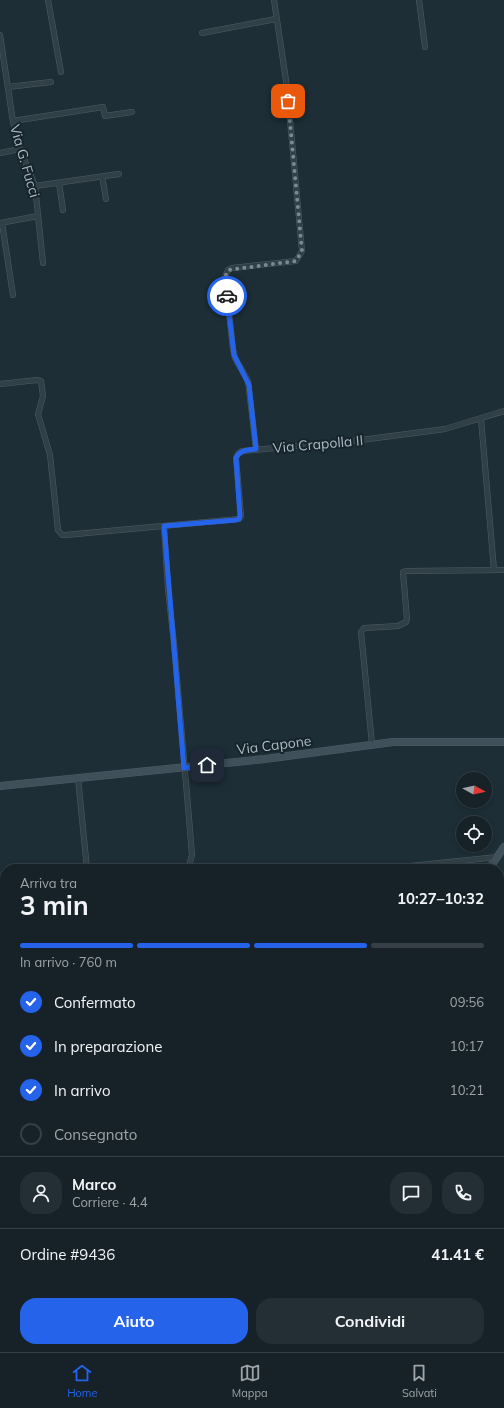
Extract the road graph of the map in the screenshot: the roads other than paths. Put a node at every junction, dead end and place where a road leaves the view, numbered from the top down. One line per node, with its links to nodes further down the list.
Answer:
1 (48, 0): 8 (street)
2 (274, 0): 4 (street)
3 (419, 0): 7 (street)
4 (276, 19): 5 (street); 28 (street)
5 (202, 33)
6 (0, 35): 10 (street, Via G. Fucci)
7 (425, 47)
8 (60, 72)
9 (51, 82): 10 (street)
10 (8, 87): 12 (street, Via G. Fucci)
11 (132, 112): 12 (street)
12 (13, 121): 13 (street, Via G. Fucci)
13 (20, 149): 14 (street); 18 (street, Via G. Fucci)
14 (0, 153)
15 (119, 174): 16 (street)
16 (102, 176): 17 (street); 19 (street)
17 (59, 183): 18 (street); 20 (street)
18 (35, 186): 21 (street, Via G. Fucci)
19 (106, 199)
20 (63, 210)
21 (38, 216): 22 (street); 23 (street, Via G. Fucci)
22 (1, 223): 24 (street)
23 (43, 263)
24 (13, 295)
25 (0, 384): 29 (street, Via Crapolla II)
26 (504, 411): 27 (street, Via Crapolla II)
27 (481, 419): 28 (street, Via Crapolla II); 30 (street)
28 (256, 449): 29 (street, Via Crapolla II)
29 (164, 526): 34 (street)
30 (494, 570): 31 (street); 33 (street)
31 (504, 570)
32 (504, 742): 33 (street, Via Capone)
33 (372, 744): 34 (street, Via Capone)
34 (184, 768): 35 (street, Via Capone); 40 (street)
35 (78, 778): 36 (street, Via Capone); 39 (street)
36 (0, 786)
37 (504, 847): 38 (street)
38 (498, 857): 41 (street); 42 (street)
39 (87, 864)
40 (189, 864)
41 (430, 864)
42 (493, 864)

